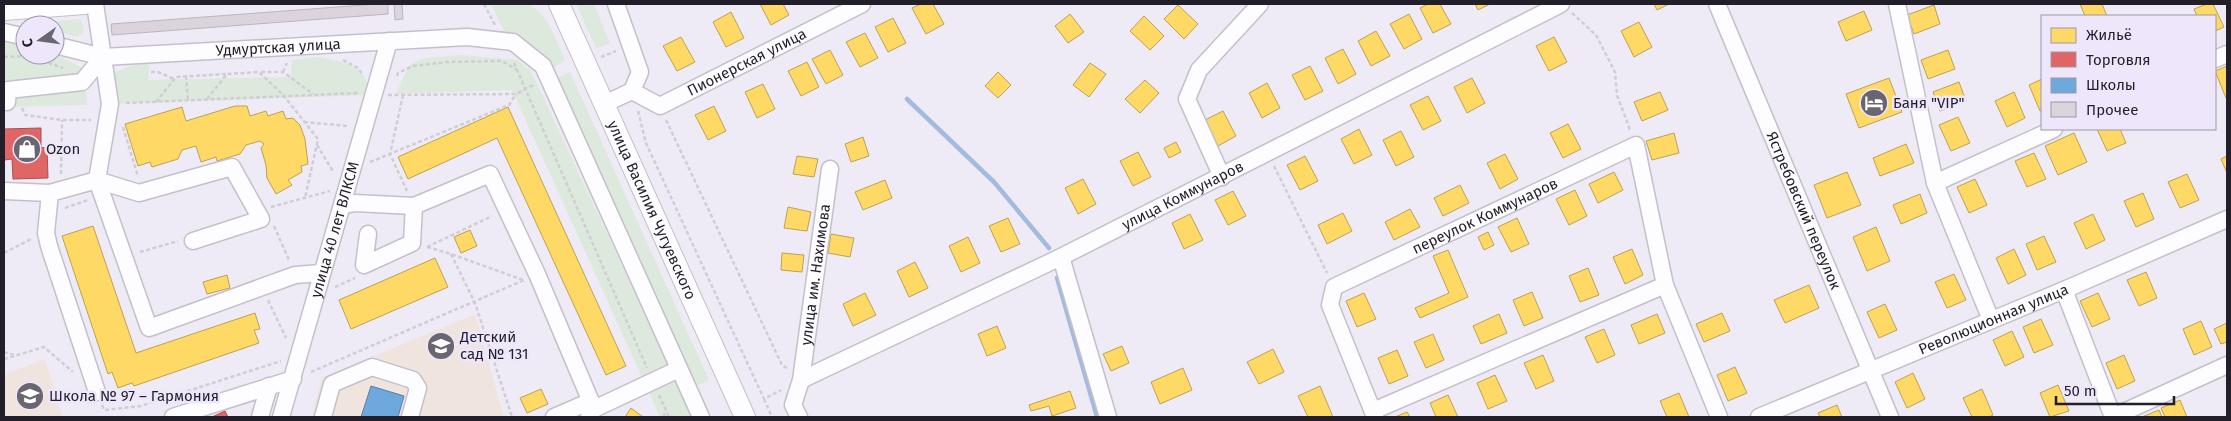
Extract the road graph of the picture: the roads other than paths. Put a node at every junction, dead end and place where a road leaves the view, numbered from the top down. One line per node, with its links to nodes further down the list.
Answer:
1 (85, 4): 10 (main road)
2 (95, 4): 13 (street)
3 (558, 4): 16 (main road, улица Василия Чугуевского)
4 (616, 4): 14 (street)
5 (862, 4): 14 (street, Пионерская улица)
6 (1260, 4): 19 (street)
7 (1717, 4): 37 (street, Ястребовский переулок)
8 (1897, 4): 21 (street)
9 (1566, 7): 19 (street, улица Коммунаров)
10 (4, 10)
11 (389, 41): 13 (street, Удмуртская улица); 24 (street, улица 40 лет ВЛКСМ); 35 (street, Удмуртская улица)
12 (65, 48): 13 (street, Удмуртская улица)
13 (103, 57): 15 (street); 20 (street)
14 (632, 91): 16 (street)
15 (7, 102)
16 (604, 104): 50 (main road, улица Василия Чугуевского)
17 (2052, 130): 21 (street)
18 (830, 169): 38 (street, улица им. Нахимова)
19 (1222, 177): 29 (street, улица Коммунаров)
20 (97, 180): 22 (street); 28 (street); 30 (street)
21 (1935, 183): 33 (street)
22 (56, 188): 23 (street); 40 (street)
23 (4, 191)
24 (342, 205): 25 (street); 30 (street, улица 40 лет ВЛКСМ)
25 (414, 206): 27 (street); 41 (street)
26 (2227, 219): 32 (street, Революционная улица)
27 (368, 234)
28 (193, 241)
29 (1061, 257): 38 (street, улица Коммунаров); 52 (street)
30 (321, 273): 36 (street, улица 40 лет ВЛКСМ)
31 (1665, 285): 42 (street); 42 (street, переулок Коммунаров); 53 (street)
32 (2064, 290): 33 (street, Революционная улица); 56 (street)
33 (1991, 320): 37 (street, Революционная улица)
34 (2227, 365): 56 (street)
35 (679, 369): 41 (street); 49 (street)
36 (290, 370): 39 (street); 45 (street, улица 40 лет ВЛКСМ)
37 (1872, 370): 54 (street, Революционная улица); 55 (street, Ястребовский переулок)
38 (801, 380): 51 (street, улица им. Нахимова)
39 (268, 386): 43 (street); 44 (street)
40 (97, 392)
41 (591, 409): 48 (street)
42 (1374, 414)
43 (173, 417)
44 (260, 417)
45 (281, 417)
46 (323, 417): 47 (street)
47 (410, 417)
48 (554, 417)
49 (701, 417)
50 (745, 417)
51 (799, 417)
52 (1108, 417)
53 (1719, 417)
54 (1759, 417)
55 (1890, 417)
56 (2113, 417)

